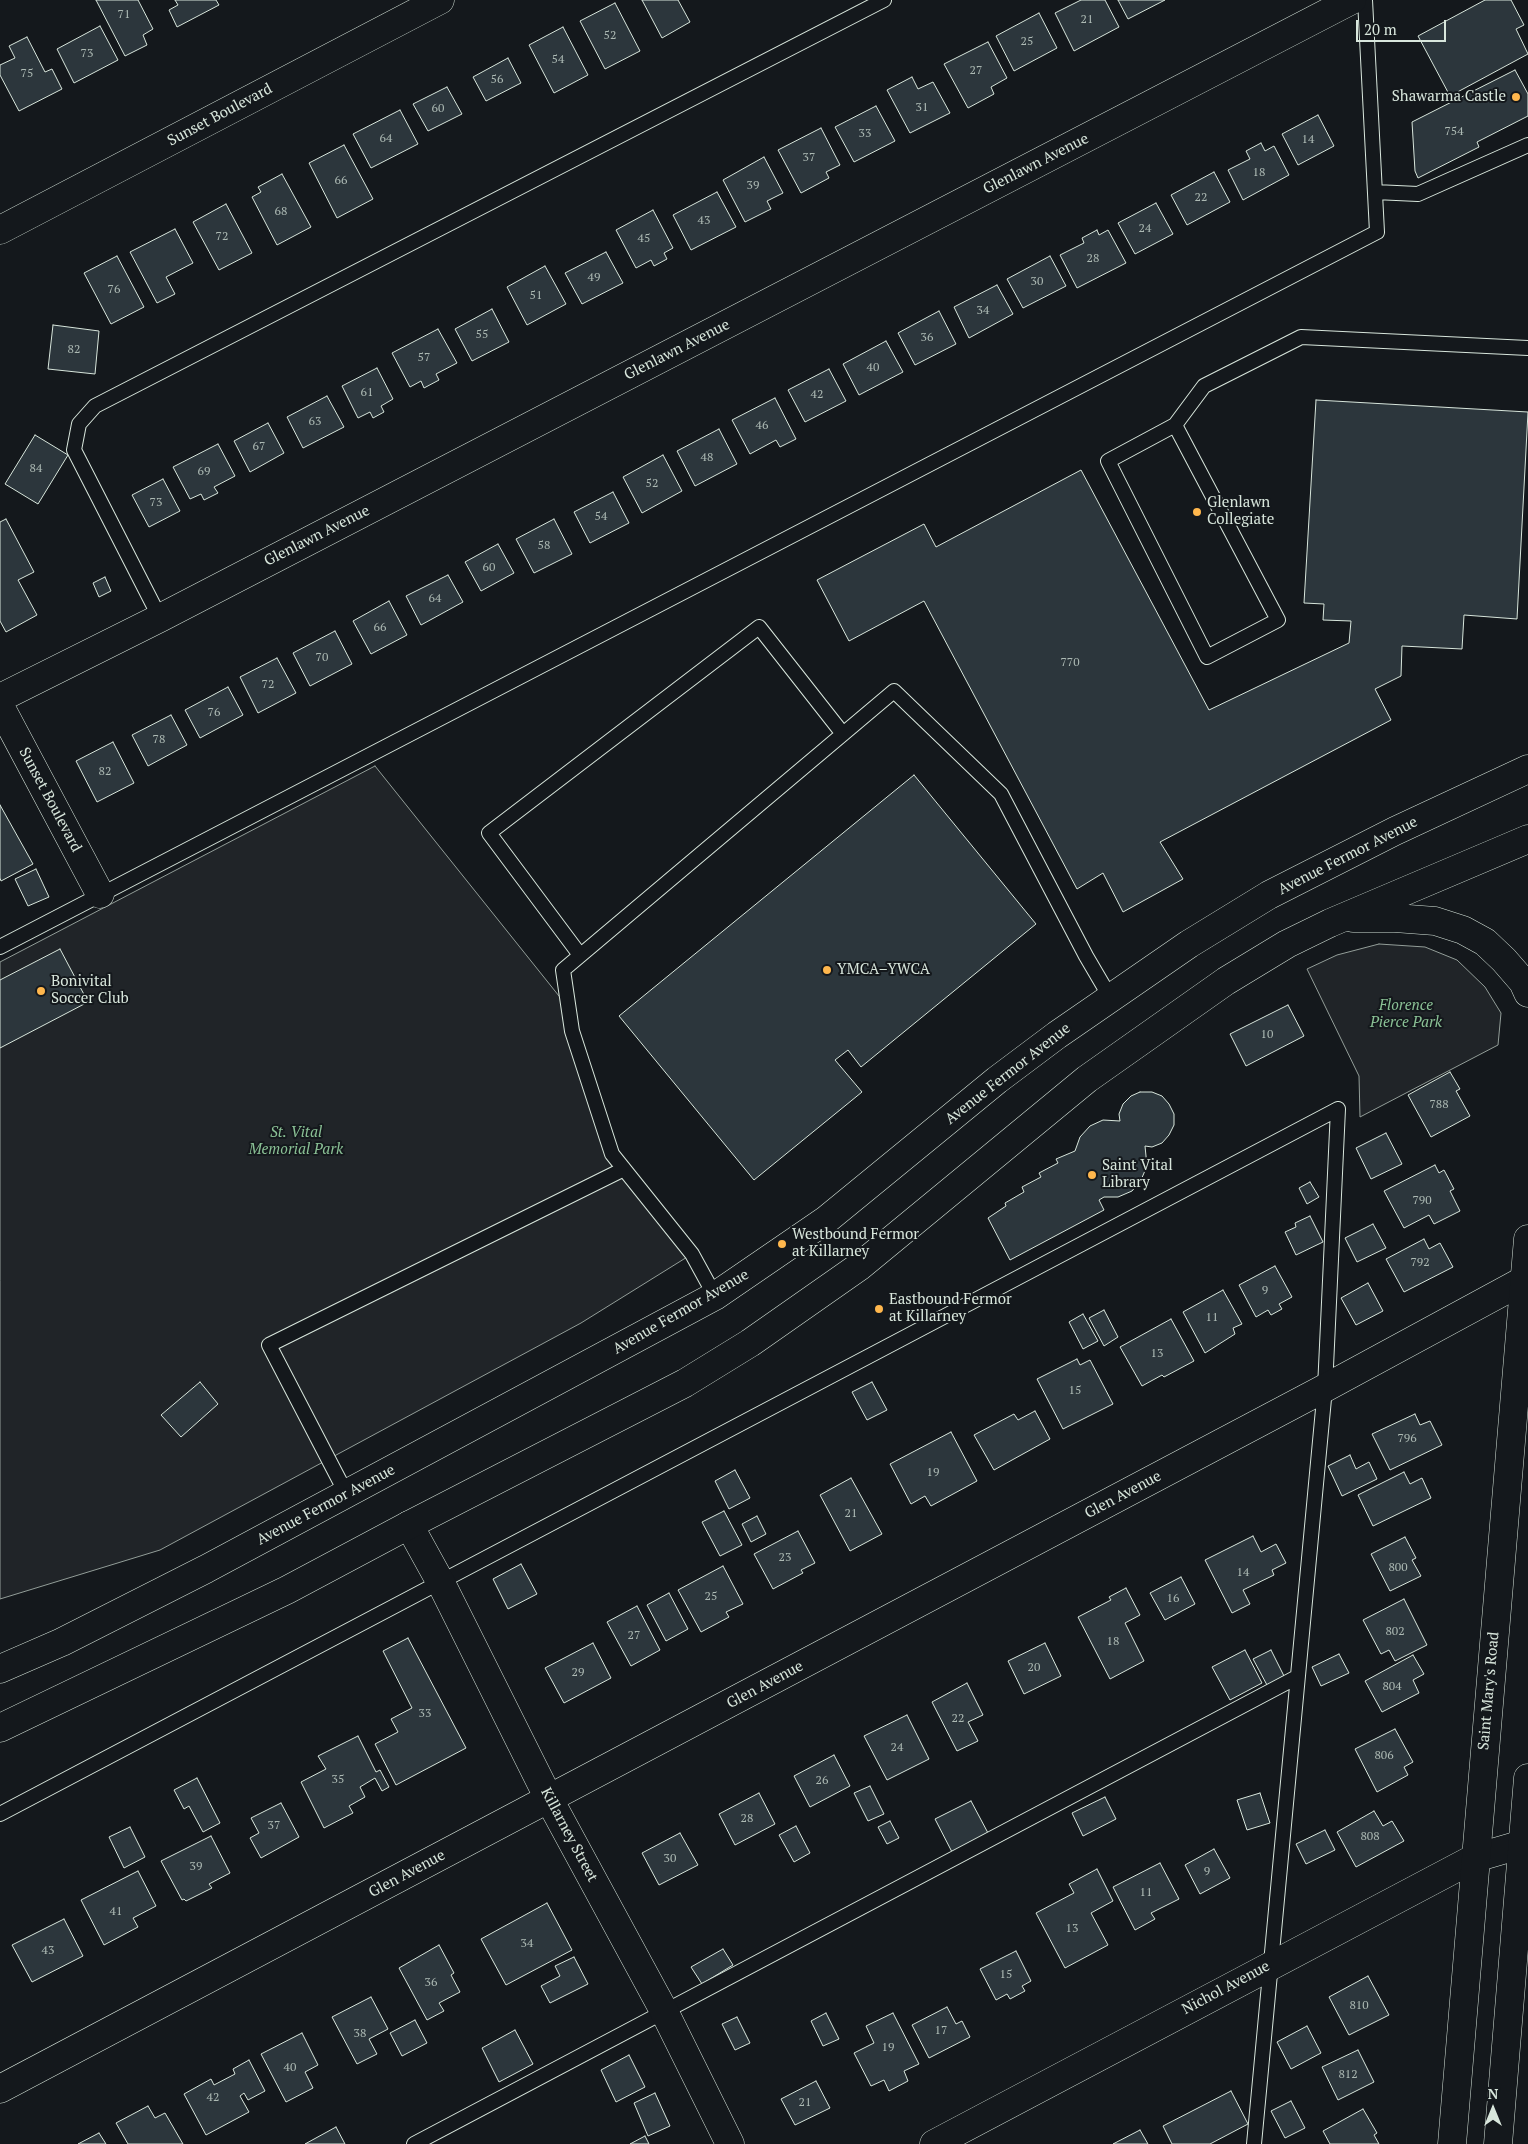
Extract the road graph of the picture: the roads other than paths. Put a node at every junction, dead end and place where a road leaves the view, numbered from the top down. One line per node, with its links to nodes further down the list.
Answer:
1 (440, 0): 7 (street, Sunset Boulevard)
2 (884, 0): 10 (lane)
3 (1352, 0): 10 (street, Glenlawn Avenue)
4 (1365, 0): 6 (lane)
5 (1528, 145): 6 (lane)
6 (1375, 192): 16 (lane)
7 (0, 230)
8 (1528, 348): 9 (lane)
9 (1176, 425): 9 (lane)
10 (160, 618): 11 (street, Glenlawn Avenue)
11 (0, 698)
12 (0, 706): 16 (street, Sunset Boulevard)
13 (843, 734): 19 (lane); 19 (lane); 21 (lane)
14 (1528, 769): 21 (street, Avenue Fermor Avenue)
15 (1528, 839): 17 (street)
16 (100, 894): 18 (lane)
17 (1330, 922): 20 (street); 28 (street)
18 (0, 947)
19 (580, 955): 22 (lane)
20 (1528, 993)
21 (1110, 997): 25 (street, Avenue Fermor Avenue)
22 (624, 1169): 25 (lane); 27 (lane)
23 (1528, 1239): 24 (street, Saint Mary's Road)
24 (1526, 1279): 26 (street, Glen Avenue); 37 (street, Saint Mary's Road)
25 (715, 1296): 27 (street, Avenue Fermor Avenue)
26 (1325, 1388): 29 (lane); 31 (lane); 34 (street, Glen Avenue)
27 (347, 1494): 30 (street, Avenue Fermor Avenue)
28 (409, 1525): 29 (street, Killarney Street); 32 (street)
29 (441, 1583): 34 (street, Killarney Street); 35 (lane)
30 (0, 1669)
31 (1297, 1677): 38 (lane); 39 (lane)
32 (0, 1728)
33 (1528, 1778): 36 (street)
34 (549, 1799): 39 (street, Killarney Street); 40 (street, Glen Avenue)
35 (0, 1814)
36 (1523, 1844): 37 (street, Nichol Avenue); 46 (street)
37 (1475, 1858): 38 (street, Nichol Avenue); 45 (street, Saint Mary's Road)
38 (1270, 1965): 43 (street, Nichol Avenue); 44 (lane)
39 (664, 2011): 41 (lane); 42 (street, Killarney Street)
40 (0, 2089)
41 (414, 2144)
42 (730, 2144)
43 (934, 2144)
44 (1254, 2144)
45 (1452, 2144)
46 (1498, 2144)

